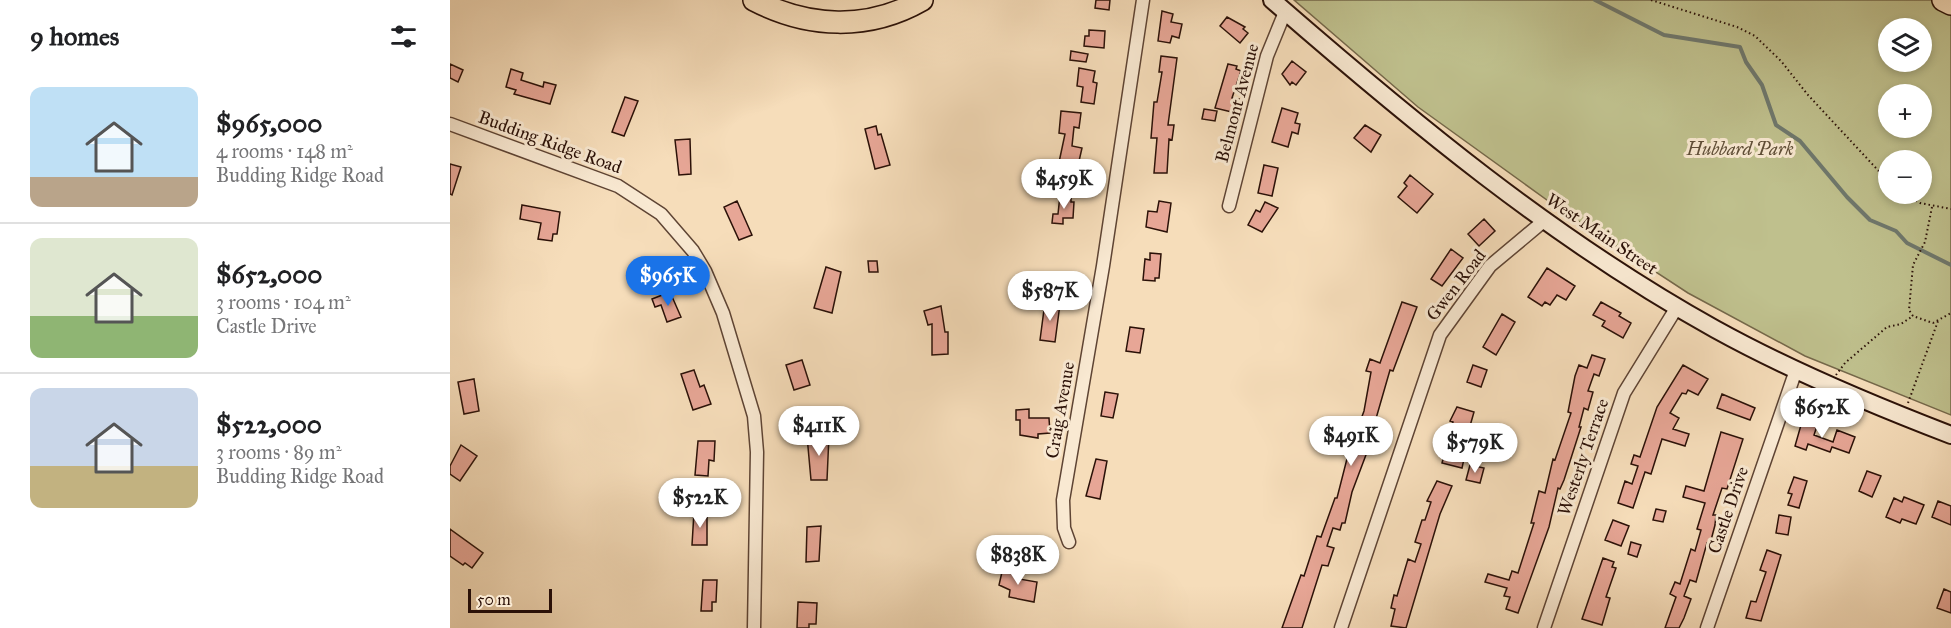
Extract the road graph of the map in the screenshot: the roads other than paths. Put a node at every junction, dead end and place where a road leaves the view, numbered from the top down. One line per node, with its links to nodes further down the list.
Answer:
1 (754, 0): 4 (highway)
2 (786, 0): 3 (highway)
3 (888, 0)
4 (922, 0)
5 (1143, 0): 16 (street, Craig Avenue)
6 (1272, 0): 9 (main road, West Main Street)
7 (1943, 0): 8 (highway)
8 (1951, 4)
9 (1285, 12): 11 (street, Belmont Avenue); 12 (main road, West Main Street)
10 (450, 124): 17 (street, Budding Ridge Road)
11 (1229, 206)
12 (1545, 220): 13 (main road, West Main Street); 18 (street, Gwen Road)
13 (1677, 307): 14 (main road, West Main Street); 19 (street, Westerly Terrace)
14 (1796, 370): 15 (main road, West Main Street); 20 (street, Castle Drive)
15 (1951, 435)
16 (1069, 542)
17 (754, 628)
18 (1341, 628)
19 (1544, 628)
20 (1707, 628)

